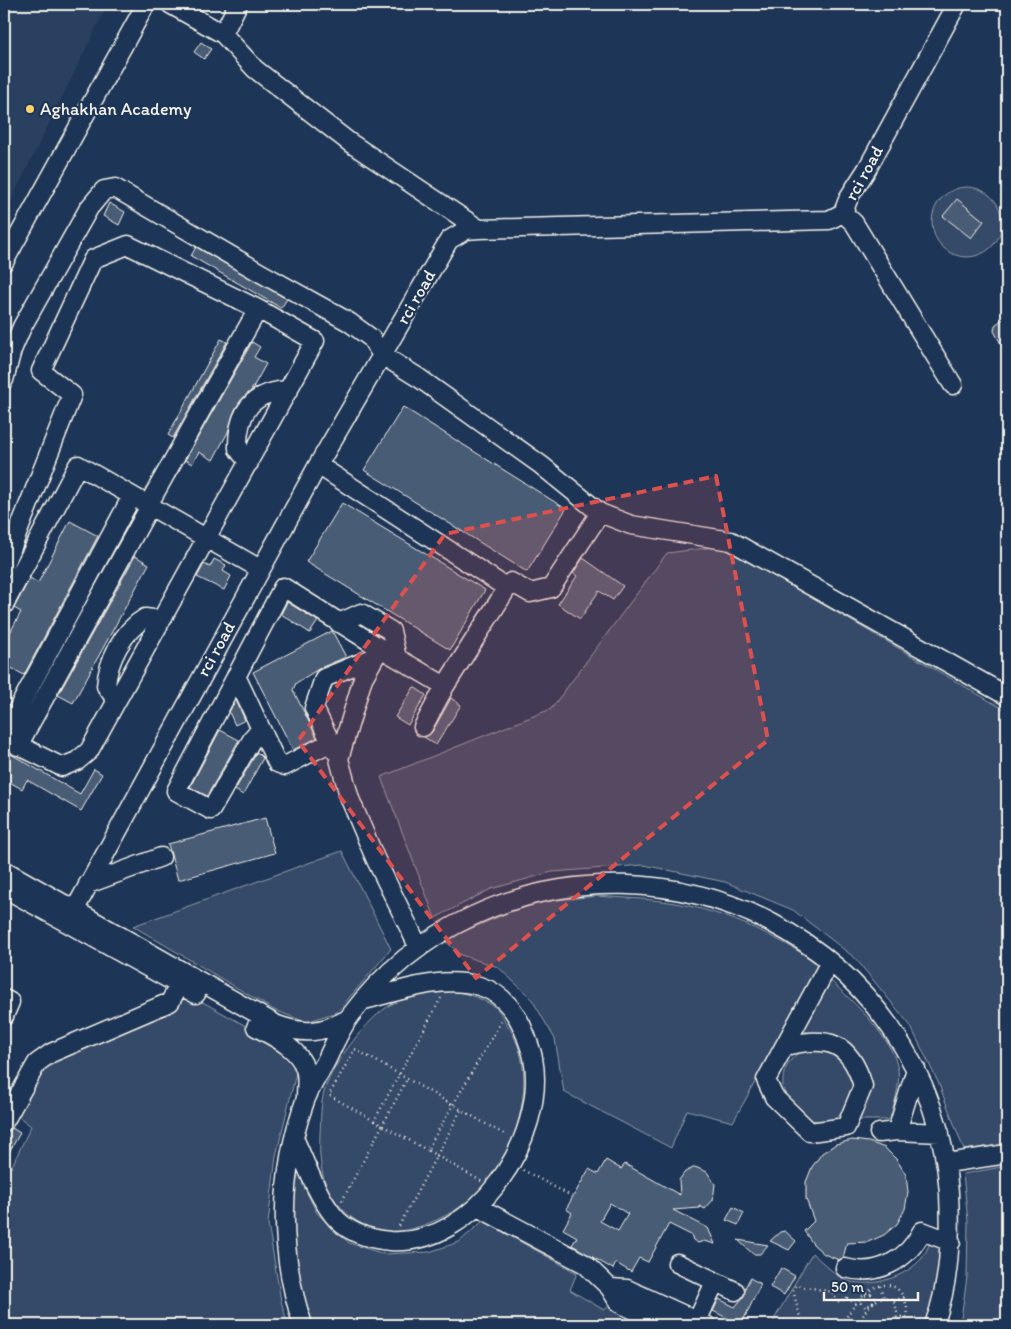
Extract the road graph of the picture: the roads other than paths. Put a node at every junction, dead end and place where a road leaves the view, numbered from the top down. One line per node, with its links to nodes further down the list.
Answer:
1 (146, 4): 8 (street)
2 (170, 4): 5 (street)
3 (238, 4): 5 (street)
4 (957, 4): 6 (street, rci road)
5 (224, 34): 7 (street)
6 (843, 213): 7 (street, rci road); 12 (street)
7 (479, 230): 10 (street, rci road)
8 (4, 262)
9 (258, 308): 13 (street); 17 (street); 20 (street)
10 (382, 355): 11 (street); 15 (street, rci road); 18 (street)
11 (4, 380)
12 (953, 385)
13 (289, 390): 14 (street); 14 (street)
14 (249, 463): 19 (street)
15 (318, 465): 21 (street, rci road); 23 (street)
16 (132, 496): 17 (street); 24 (street); 35 (street)
17 (150, 506): 19 (street); 35 (street)
18 (600, 513): 23 (street); 31 (street)
19 (206, 539): 21 (street); 25 (street)
20 (4, 567)
21 (260, 570): 22 (street); 40 (street, rci road)
22 (283, 587): 26 (street); 29 (street)
23 (507, 588): 30 (street)
24 (4, 605)
25 (161, 620): 32 (street); 32 (street)
26 (340, 623): 27 (street); 28 (street)
27 (378, 653): 28 (street); 36 (street); 37 (street)
28 (397, 658): 30 (street)
29 (236, 676): 34 (street); 34 (street)
30 (444, 686): 33 (street)
31 (1007, 696)
32 (117, 701): 35 (street)
33 (423, 727)
34 (263, 733): 36 (street)
35 (9, 739)
36 (331, 742): 37 (street)
37 (339, 759): 43 (street)
38 (161, 857): 40 (street)
39 (4, 870): 42 (street)
40 (88, 884): 42 (street, rci road)
41 (4, 888): 45 (street)
42 (74, 911): 49 (street)
43 (419, 948): 44 (street); 47 (street)
44 (830, 962): 50 (street); 51 (street)
45 (179, 985): 52 (street); 53 (street)
46 (4, 999): 48 (street)
47 (364, 1000): 49 (street); 60 (street)
48 (4, 1016)
49 (348, 1019): 52 (street)
50 (785, 1046): 50 (street)
51 (916, 1069): 54 (street); 56 (street)
52 (306, 1097): 57 (street)
53 (4, 1122)
54 (896, 1131): 55 (street); 56 (street)
55 (879, 1133)
56 (940, 1133): 59 (street)
57 (294, 1138): 60 (street); 68 (street)
58 (1007, 1154): 59 (street)
59 (947, 1163): 61 (street)
60 (478, 1207): 65 (street)
61 (951, 1242): 63 (street); 70 (street)
62 (677, 1262): 64 (street)
63 (845, 1268)
64 (715, 1282): 66 (street); 67 (street)
65 (610, 1288): 67 (street); 69 (street)
66 (735, 1291)
67 (702, 1323)
68 (303, 1325)
69 (667, 1325)
70 (934, 1325)

